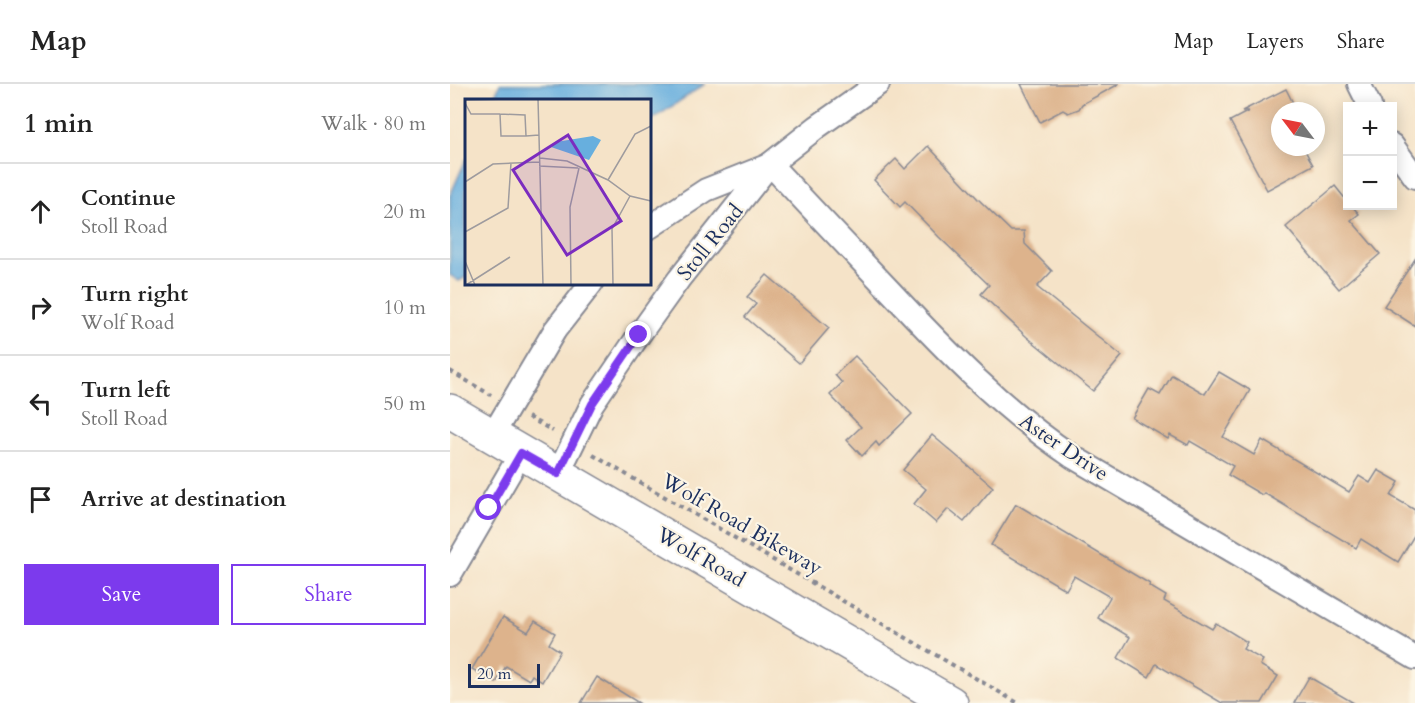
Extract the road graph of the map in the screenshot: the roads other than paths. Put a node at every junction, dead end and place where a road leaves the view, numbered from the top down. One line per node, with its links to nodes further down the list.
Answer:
1 (878, 84): 5 (street, Stoll Road)
2 (1359, 84): 3 (street)
3 (1368, 102)
4 (1397, 151): 6 (street)
5 (770, 164): 7 (street, Stoll Road); 12 (street, Stoll Road); 14 (street, Aster Drive)
6 (1415, 177)
7 (651, 226)
8 (590, 285): 10 (street)
9 (450, 411): 10 (main road, Wolf Road)
10 (492, 436): 11 (main road, Wolf Road)
11 (521, 453): 12 (main road, Wolf Road); 13 (street)
12 (558, 474): 15 (main road, Wolf Road)
13 (450, 575)
14 (1415, 658)
15 (951, 703)

